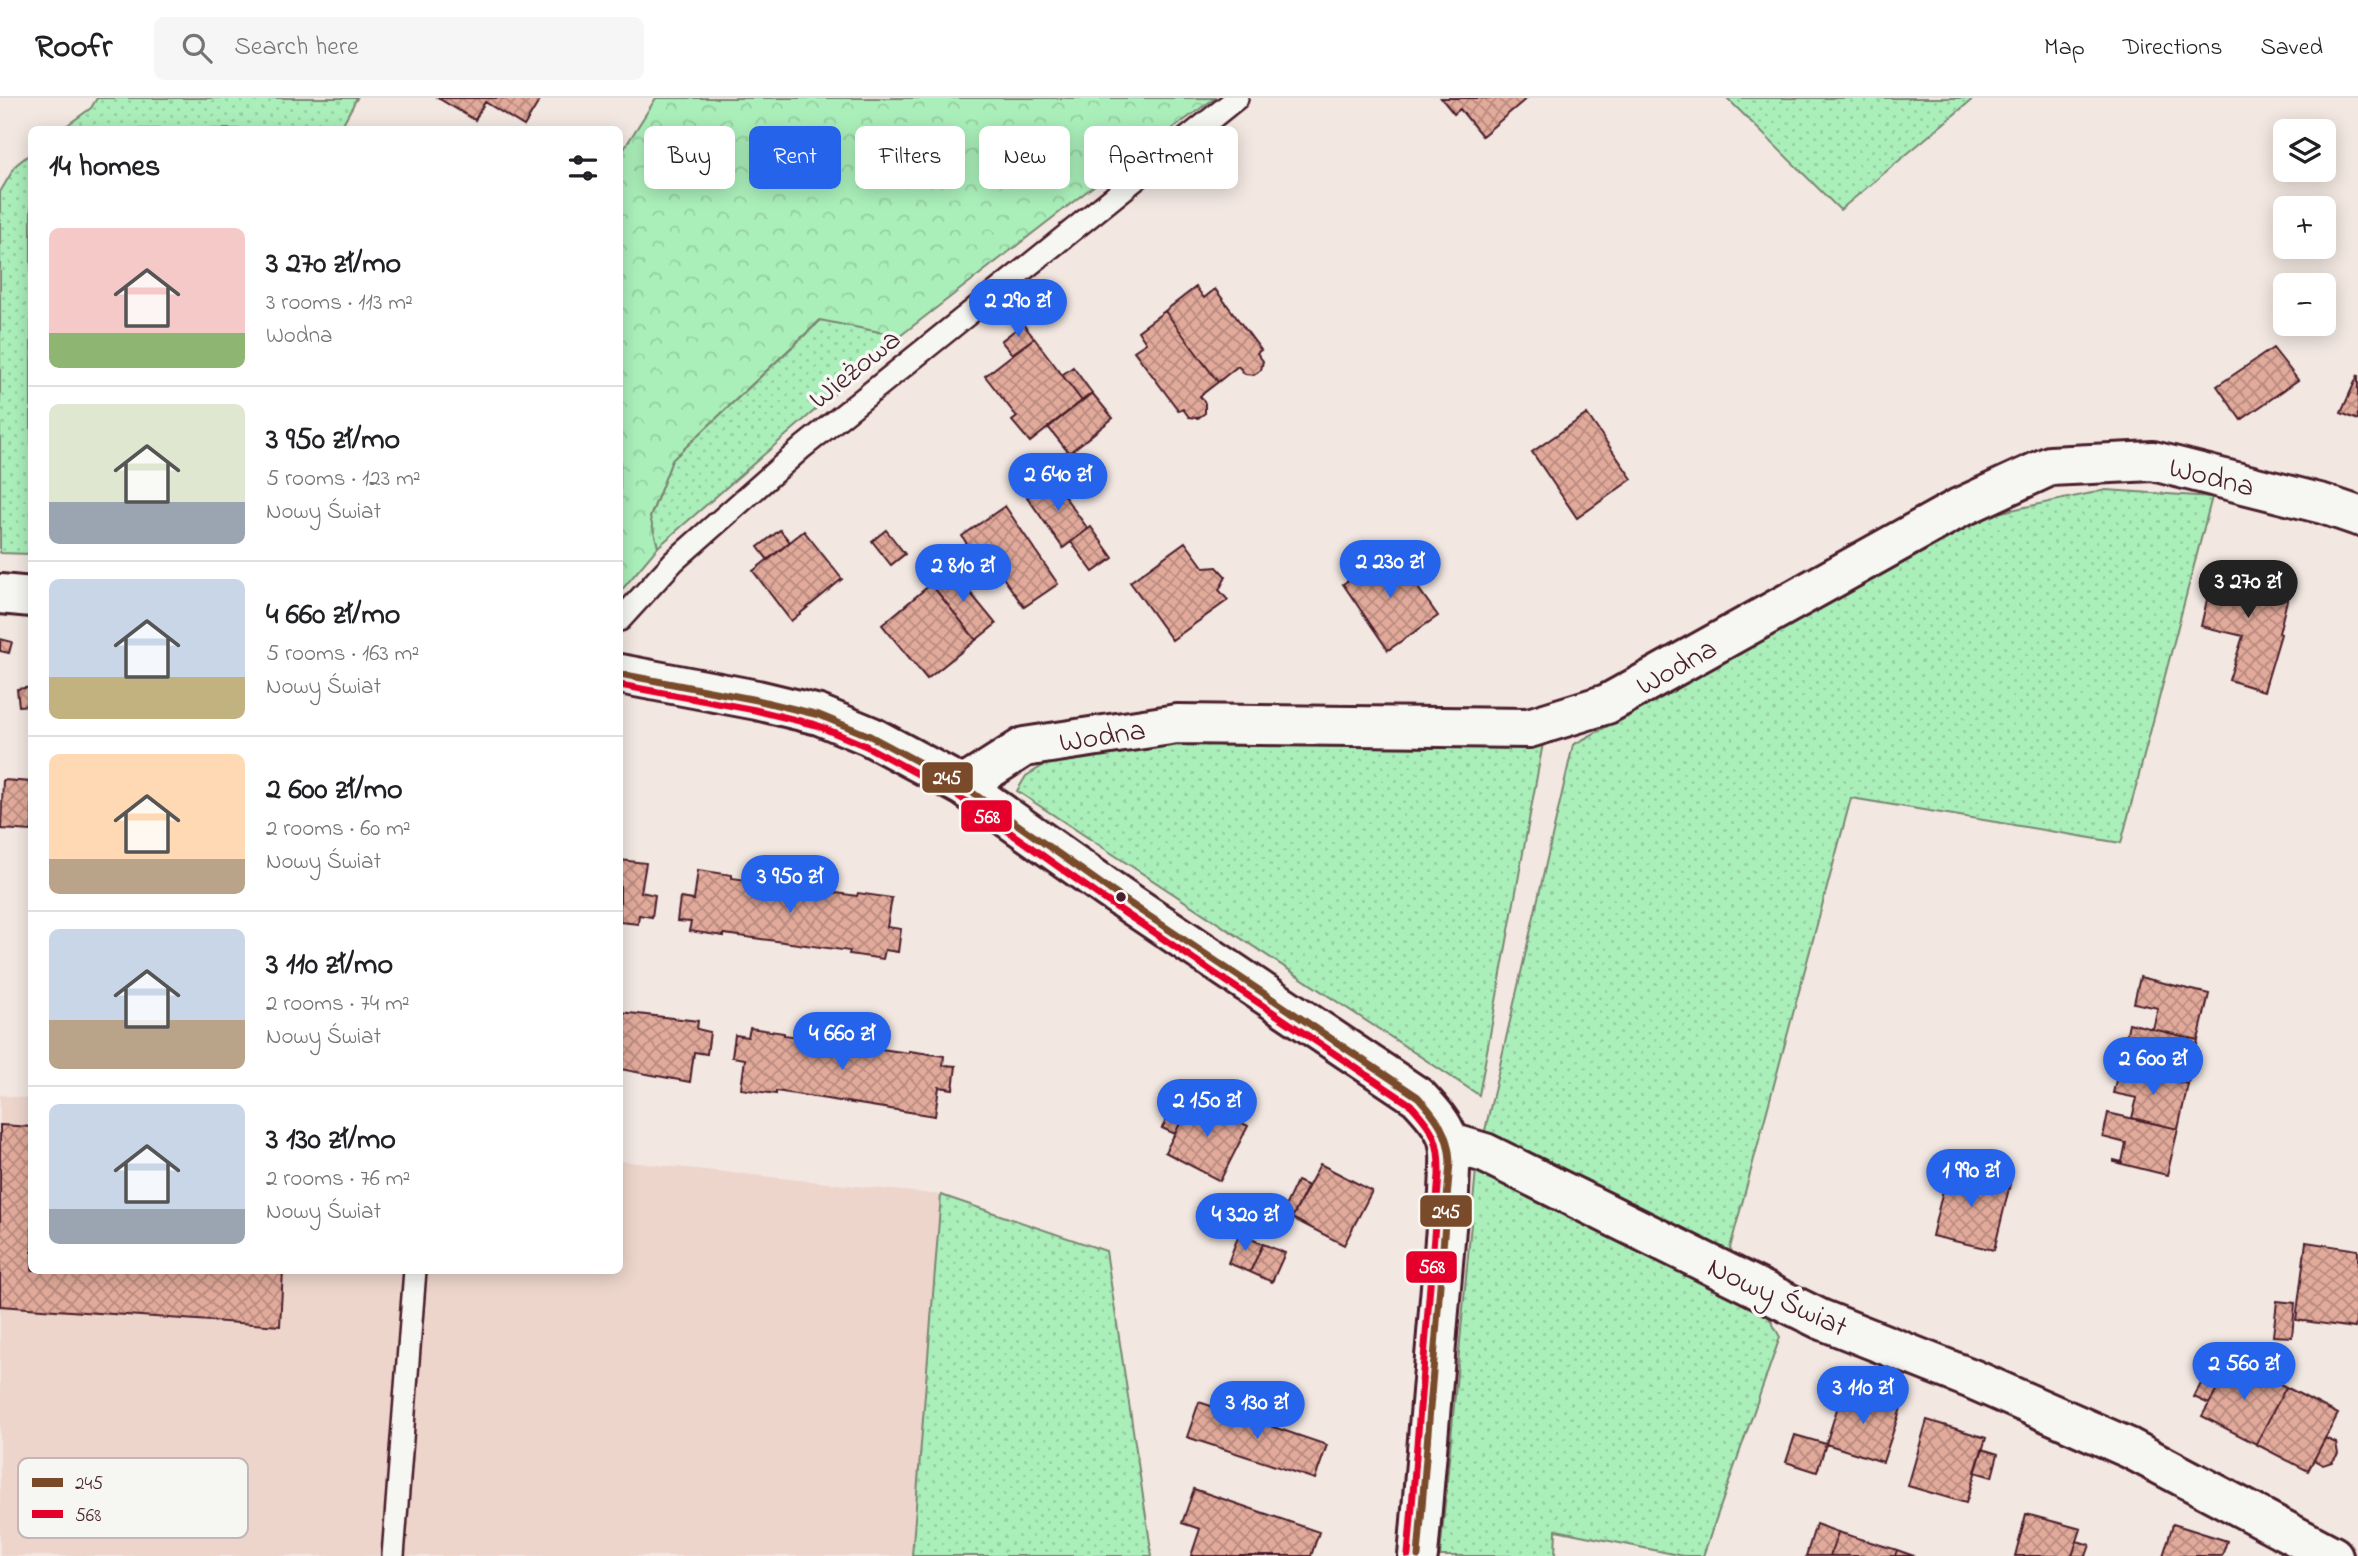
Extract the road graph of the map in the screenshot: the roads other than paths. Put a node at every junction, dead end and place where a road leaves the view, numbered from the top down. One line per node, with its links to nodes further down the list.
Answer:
1 (1237, 98): 5 (lane, Wieżowa)
2 (2358, 516): 7 (street, Wodna)
3 (0, 594): 4 (street)
4 (28, 597)
5 (623, 617)
6 (623, 675): 7 (street)
7 (962, 786): 8 (street)
8 (1451, 1143): 11 (street); 12 (street, Nowy Świat)
9 (415, 1274): 10 (lane)
10 (393, 1556)
11 (1418, 1556)
12 (2333, 1556)

